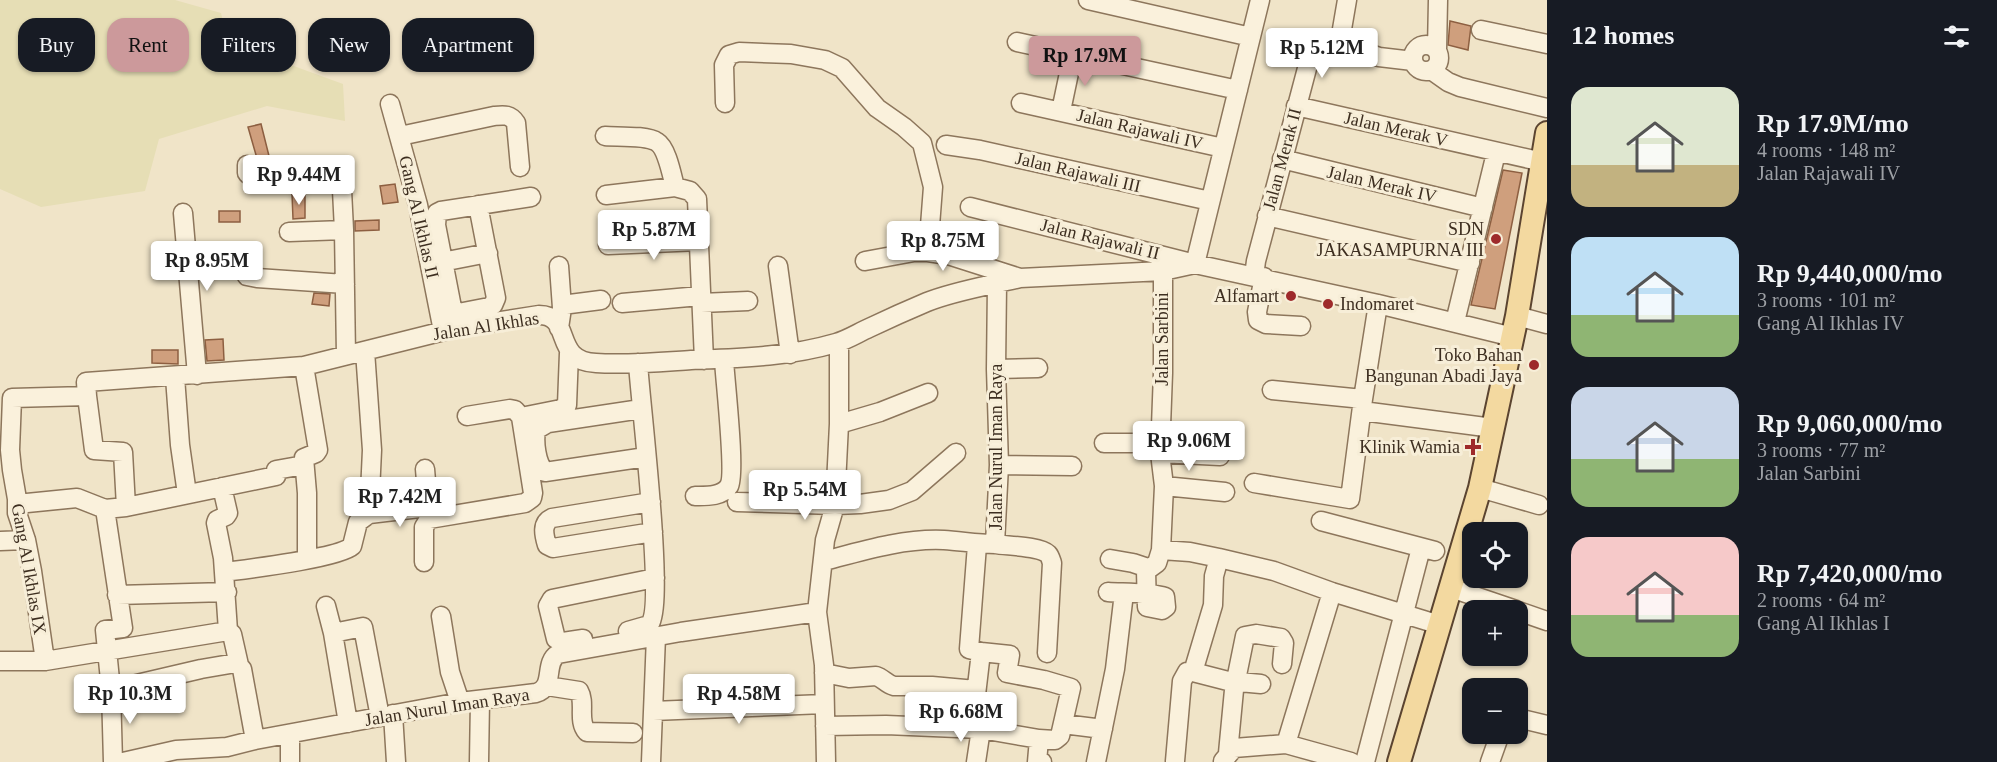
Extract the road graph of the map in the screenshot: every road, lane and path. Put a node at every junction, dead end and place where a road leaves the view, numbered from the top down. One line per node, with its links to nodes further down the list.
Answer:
1 (1088, 0): 6 (street)
2 (1260, 0): 6 (street)
3 (1347, 0): 12 (street)
4 (1438, 0): 10 (street)
5 (1481, 30): 9 (street)
6 (1251, 38): 14 (street)
7 (1017, 42): 11 (street)
8 (1314, 42): 18 (street, Jalan Merak II)
9 (1547, 44)
10 (1437, 50): 12 (street); 13 (street)
11 (1073, 54): 14 (street); 20 (street)
12 (1413, 61): 13 (street)
13 (1431, 70): 19 (street)
14 (1238, 90): 25 (street)
15 (725, 103): 44 (street)
16 (1021, 103): 20 (street, Jalan Rajawali IV)
17 (390, 104): 22 (street, Gang Al Ikhlas II)
18 (1296, 106): 26 (street, Jalan Merak V); 27 (street, Jalan Merak II)
19 (1547, 108)
20 (1061, 111): 25 (street, Jalan Rajawali IV)
21 (1547, 133): 28 (main road)
22 (400, 136): 30 (street); 66 (street, Gang Al Ikhlas II)
23 (605, 136): 31 (street)
24 (946, 145): 34 (street, Jalan Rajawali III)
25 (1223, 148): 34 (street)
26 (1497, 153): 28 (street, Jalan Merak V); 37 (street)
27 (1282, 159): 37 (street, Jalan Merak IV); 39 (street, Jalan Merak II)
28 (1543, 162): 68 (main road)
29 (247, 165): 40 (street)
30 (520, 167)
31 (675, 187): 32 (street); 42 (street)
32 (606, 195)
33 (531, 197): 35 (street)
34 (1210, 201): 49 (street)
35 (478, 205): 45 (street); 47 (street)
36 (970, 207): 49 (street, Jalan Rajawali II)
37 (1483, 208): 48 (street)
38 (183, 213): 81 (street)
39 (1267, 216): 48 (street); 54 (street, Jalan Merak II)
40 (344, 230): 41 (street); 56 (street)
41 (290, 232)
42 (699, 241): 43 (street); 59 (street)
43 (608, 245)
44 (928, 252): 46 (street); 55 (street)
45 (488, 253): 47 (street); 66 (street)
46 (865, 261)
47 (442, 262): 66 (street)
48 (1470, 263): 64 (street)
49 (1195, 264): 52 (street); 54 (street, Jalan Rajawali II)
50 (559, 266): 63 (street)
51 (778, 266): 73 (street)
52 (1163, 271): 55 (street); 94 (street, Jalan Sarbini)
53 (244, 272): 56 (street)
54 (1259, 277): 62 (street, Jalan Rajawali II); 67 (street, Jalan Merak II)
55 (1020, 278): 57 (street)
56 (345, 284): 74 (street)
57 (997, 284): 70 (street); 80 (street, Jalan Nurul Iman Raya)
58 (601, 300): 63 (street)
59 (700, 300): 60 (street); 61 (street); 75 (street)
60 (748, 301)
61 (622, 303)
62 (1378, 304): 64 (street, Jalan Rajawali II); 87 (street)
63 (562, 305): 69 (street)
64 (1455, 322): 68 (street, Jalan Rajawali II)
65 (1547, 324): 68 (street, Jalan Rajawali II)
66 (451, 325): 69 (street, Jalan Al Ikhlas); 71 (street, Jalan Al Ikhlas)
67 (1301, 326)
68 (1515, 327): 92 (main road)
69 (560, 328): 72 (street, Jalan Al Ikhlas)
70 (839, 343): 73 (street); 91 (street)
71 (365, 351): 74 (street, Jalan Al Ikhlas); 117 (street)
72 (569, 353): 77 (street); 90 (street)
73 (790, 354): 76 (street)
74 (346, 356): 78 (street, Jalan Al Ikhlas)
75 (704, 360): 76 (street); 77 (street)
76 (724, 360): 108 (street)
77 (638, 363): 88 (street)
78 (304, 366): 81 (street, Jalan Al Ikhlas); 98 (street)
79 (1038, 368): 80 (street)
80 (996, 369): 99 (street, Jalan Nurul Iman Raya)
81 (197, 375): 82 (street, Jalan Al Ikhlas)
82 (175, 377): 85 (street, Jalan Al Ikhlas); 107 (street)
83 (1272, 390): 87 (street)
84 (928, 393): 91 (street)
85 (87, 396): 86 (street); 113 (street)
86 (8, 400): 115 (street, Gang Al Ikhlas IX)
87 (1363, 405): 92 (street); 102 (street)
88 (641, 409): 97 (street); 97 (street)
89 (467, 416): 90 (street)
90 (521, 417): 116 (street)
91 (839, 424): 111 (street)
92 (1493, 428): 105 (main road)
93 (1104, 443): 94 (street)
94 (1160, 448): 96 (street); 103 (street, Jalan Sarbini)
95 (956, 453): 111 (street)
96 (1220, 456)
97 (646, 457): 109 (street)
98 (304, 465): 104 (street); 125 (street)
99 (999, 465): 100 (street); 122 (street, Jalan Nurul Iman Raya)
100 (1072, 466)
101 (425, 469): 116 (street)
102 (1254, 483)
103 (1164, 486): 106 (street); 123 (street, Jalan Sarbini)
104 (222, 487): 107 (street); 130 (street)
105 (1480, 488): 112 (street); 132 (main road)
106 (1225, 492)
107 (187, 494): 113 (street)
108 (695, 496)
109 (651, 502): 119 (street); 119 (street)
110 (737, 502): 111 (street)
111 (835, 505): 127 (street)
112 (1539, 505)
113 (126, 507): 114 (street)
114 (105, 509): 115 (street); 135 (street)
115 (12, 510): 120 (street, Gang Al Ikhlas IX)
116 (429, 513): 117 (street); 128 (street)
117 (369, 514): 125 (street)
118 (1321, 521): 139 (street)
119 (653, 532): 131 (street)
120 (26, 540): 121 (street); 151 (street, Gang Al Ikhlas IX)
121 (0, 541)
122 (986, 544): 127 (street, Jalan Nurul Iman Raya); 148 (street); 149 (street)
123 (1161, 550): 124 (street); 129 (street)
124 (1219, 558): 134 (street); 154 (street)
125 (307, 559): 130 (street)
126 (1110, 559): 129 (street)
127 (824, 561): 138 (street)
128 (424, 562)
129 (1148, 568): 172 (street)
130 (225, 572): 133 (street)
131 (655, 578): 131 (street)
132 (1451, 588): 136 (street); 143 (main road)
133 (227, 592): 135 (street); 144 (street)
134 (1332, 592): 139 (street); 177 (street)
135 (117, 595): 147 (street)
136 (1485, 600)
137 (326, 606): 145 (street)
138 (817, 612): 146 (street, Jalan Nurul Iman Raya); 155 (street)
139 (1403, 614): 143 (street); 192 (street)
140 (1528, 615): 142 (street)
141 (441, 616): 162 (street)
142 (1547, 621)
143 (1440, 625): 193 (main road)
144 (228, 631): 147 (street); 153 (street)
145 (333, 633): 165 (street); 167 (street)
146 (656, 636): 158 (street, Jalan Nurul Iman Raya); 164 (street)
147 (108, 650): 151 (street); 159 (street)
148 (981, 652): 160 (street); 168 (street)
149 (1047, 653)
150 (0, 661): 151 (street)
151 (45, 662)
152 (1282, 664): 156 (street)
153 (239, 665): 159 (street); 176 (street)
154 (1192, 672): 156 (street); 190 (street)
155 (824, 673): 160 (street); 163 (street)
156 (1235, 682): 157 (street); 179 (street)
157 (1261, 684)
158 (547, 686): 161 (street, Jalan Nurul Iman Raya); 173 (street)
159 (111, 690): 180 (street)
160 (976, 690): 171 (street)
161 (480, 700): 162 (street, Jalan Nurul Iman Raya); 184 (street)
162 (460, 702): 165 (street, Jalan Nurul Iman Raya)
163 (824, 704): 164 (street); 170 (street)
164 (653, 711): 185 (street)
165 (387, 716): 167 (street, Jalan Nurul Iman Raya); 183 (street)
166 (1528, 720): 169 (street)
167 (348, 723): 174 (street, Jalan Nurul Iman Raya)
168 (1063, 724): 172 (street); 175 (street)
169 (1547, 725)
170 (825, 726): 171 (street); 186 (street)
171 (976, 729): 175 (street); 187 (street)
172 (1103, 729): 189 (street)
173 (633, 733)
174 (290, 734): 176 (street, Jalan Nurul Iman Raya); 182 (street)
175 (1039, 738): 188 (street)
176 (255, 740): 181 (street, Jalan Nurul Iman Raya)
177 (1286, 744): 179 (street); 191 (street)
178 (1496, 744): 194 (street)
179 (1225, 758)
180 (113, 762)
181 (123, 762)
182 (290, 762)
183 (396, 762)
184 (479, 762)
185 (651, 762)
186 (826, 762)
187 (976, 762)
188 (1042, 762)
189 (1096, 762)
190 (1176, 762)
191 (1351, 762)
192 (1365, 762)
193 (1399, 762)
194 (1490, 762)

